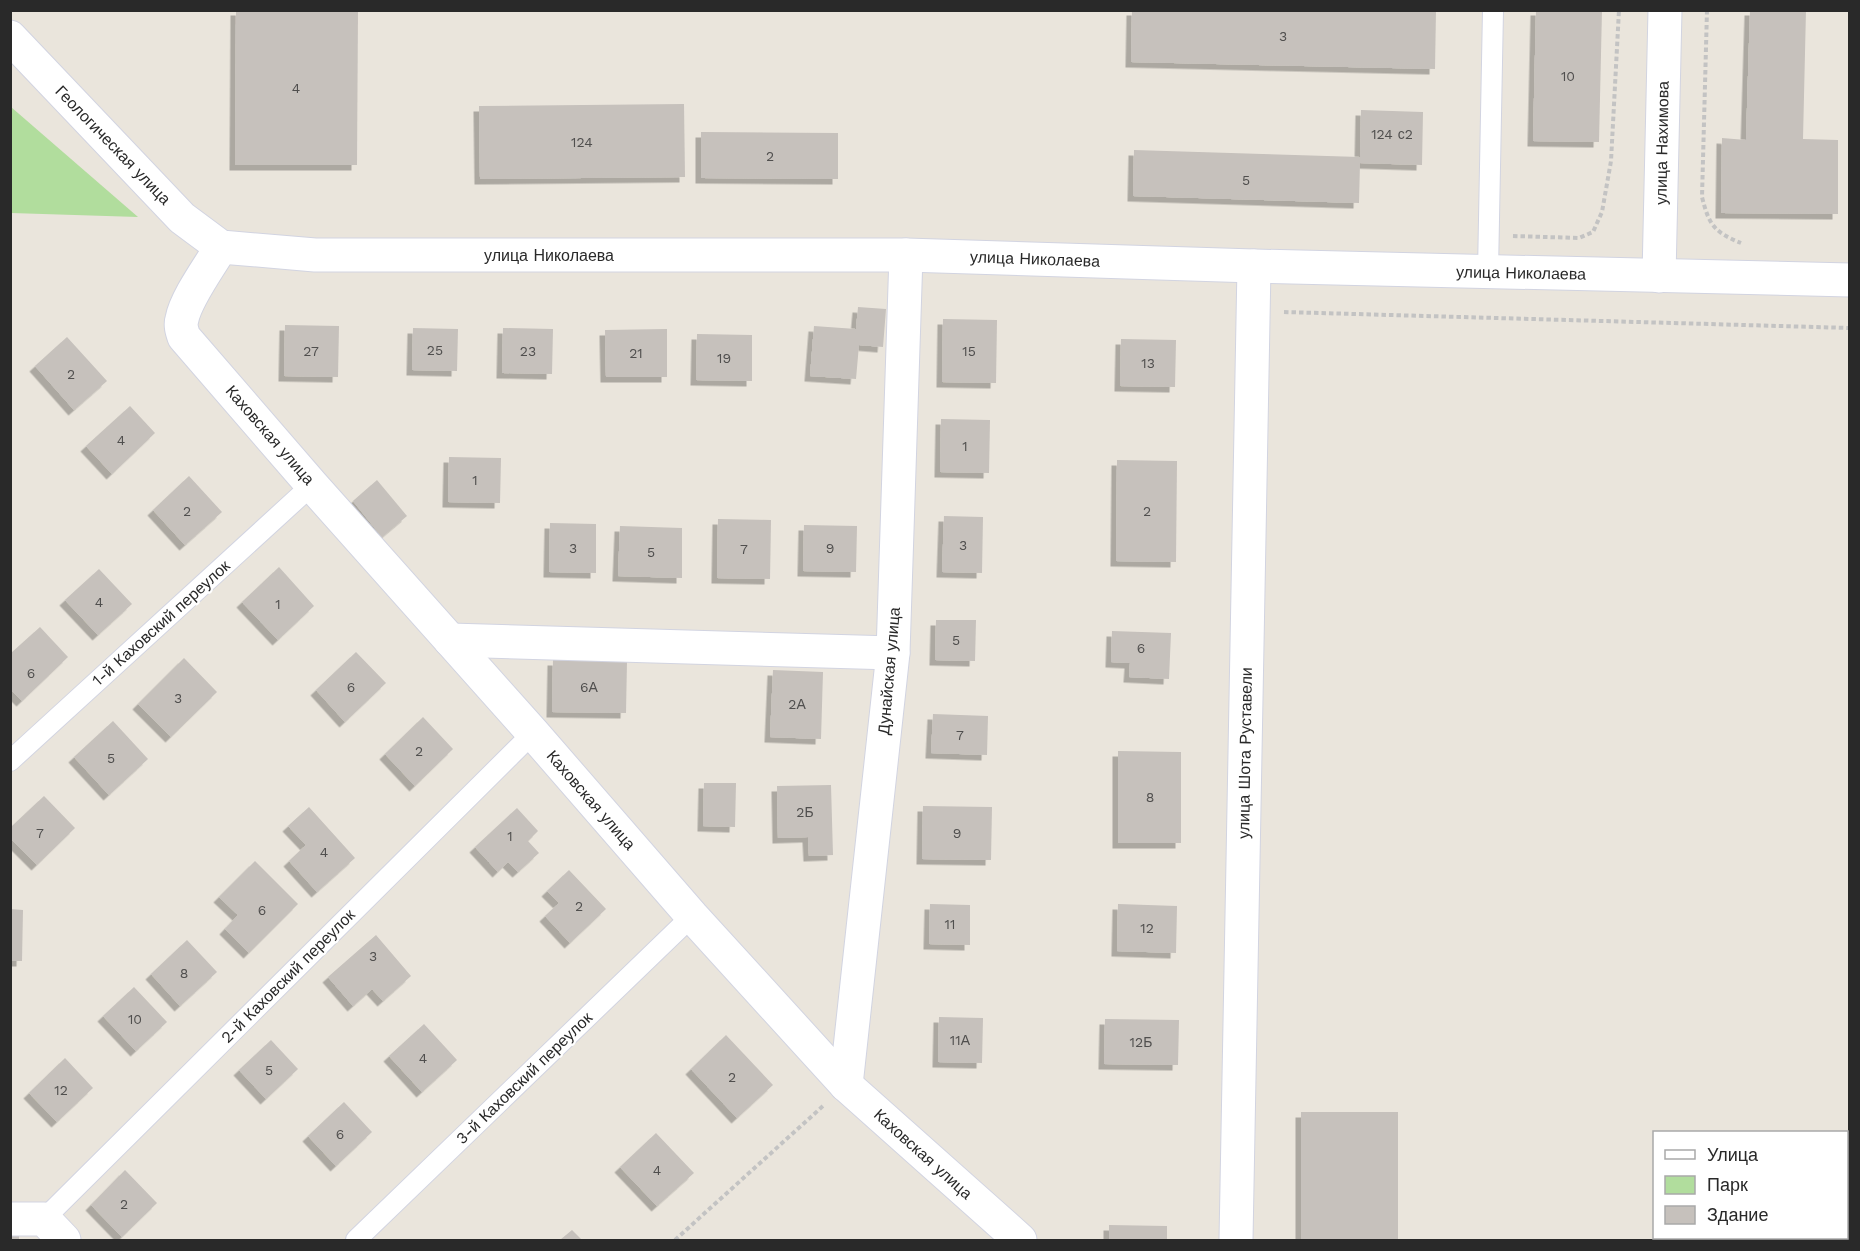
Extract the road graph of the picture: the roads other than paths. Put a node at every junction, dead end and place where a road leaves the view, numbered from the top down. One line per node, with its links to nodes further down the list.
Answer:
1 (1493, 10): 7 (lane)
2 (1665, 10): 8 (street, улица Нахимова)
3 (10, 37): 4 (street, Геологическая улица)
4 (221, 247): 5 (street, улица Николаева); 10 (street, Каховская улица)
5 (906, 255): 6 (street, улица Николаева); 12 (street, Дунайская улица)
6 (1254, 266): 7 (street, улица Николаева); 21 (street, улица Шота Руставели)
7 (1488, 272): 8 (street, улица Николаева)
8 (1659, 276): 9 (street, улица Николаева)
9 (1850, 280)
10 (312, 485): 11 (street, Каховская улица); 14 (lane, 1-й Каховский переулок)
11 (450, 640): 12 (street); 13 (street, Каховская улица)
12 (893, 653): 16 (street, Дунайская улица)
13 (533, 733): 15 (street, Каховская улица); 18 (lane, 2-й Каховский переулок)
14 (10, 761)
15 (692, 916): 16 (street, Каховская улица); 19 (lane, 3-й Каховский переулок)
16 (846, 1085): 20 (street, Каховская улица)
17 (10, 1219): 18 (street)
18 (54, 1230)
19 (356, 1240)
20 (1020, 1240)
21 (1236, 1240)

